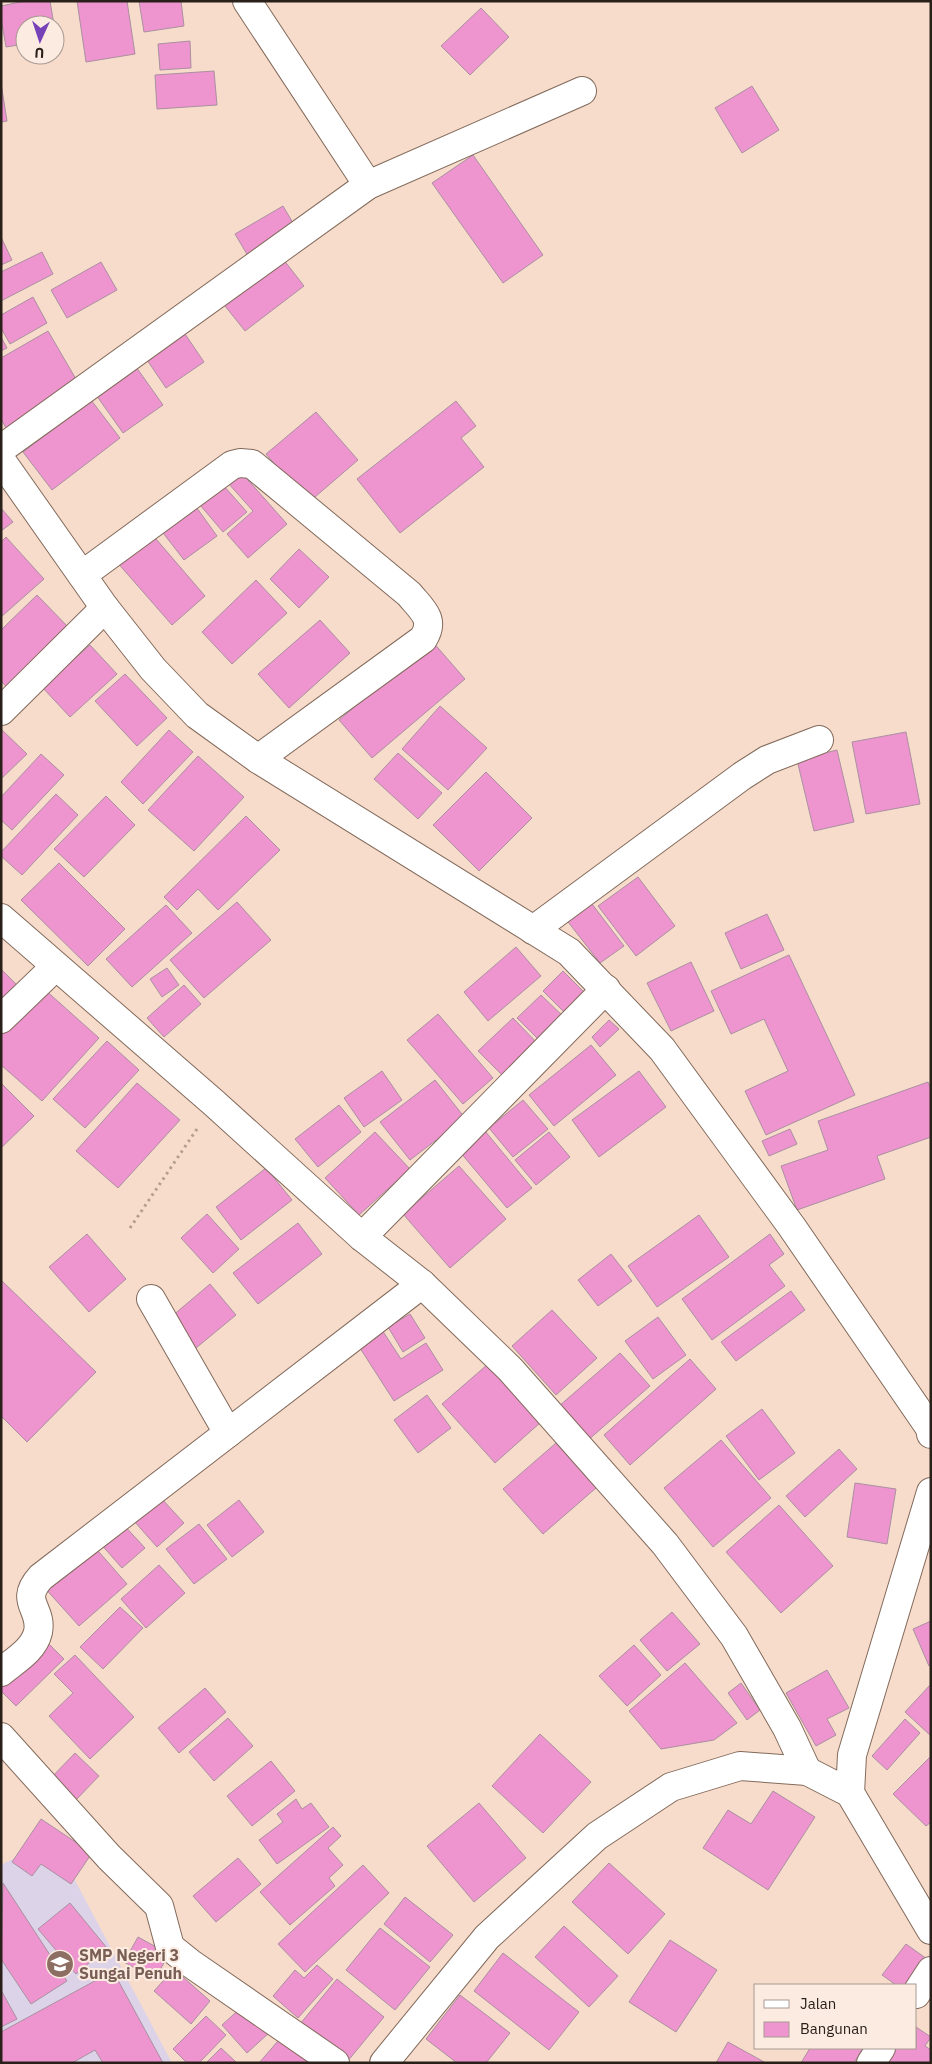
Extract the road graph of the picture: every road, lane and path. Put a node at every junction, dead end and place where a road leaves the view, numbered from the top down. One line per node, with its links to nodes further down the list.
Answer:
1 (247, 1): 3 (street)
2 (582, 91): 3 (street)
3 (368, 185): 4 (street)
4 (1, 449)
5 (1, 460): 6 (street)
6 (82, 575): 7 (street); 10 (street)
7 (105, 608): 8 (street); 10 (street)
8 (1, 711)
9 (819, 740): 12 (street)
10 (258, 759): 12 (street)
11 (1, 918): 13 (street)
12 (533, 930): 14 (street)
13 (55, 967): 15 (street); 16 (street)
14 (606, 989): 18 (street); 22 (street)
15 (1, 1019)
16 (214, 1103): 17 (path); 18 (street)
17 (130, 1228)
18 (362, 1237): 19 (street)
19 (422, 1284): 21 (street); 26 (street)
20 (151, 1300): 21 (street)
21 (228, 1433): 24 (street)
22 (931, 1434)
23 (931, 1492): 27 (street)
24 (1, 1672)
25 (1, 1737): 32 (street)
26 (806, 1771): 27 (street); 33 (street)
27 (850, 1793): 28 (street)
28 (931, 1930)
29 (931, 1971): 30 (street)
30 (917, 1992)
31 (880, 2049): 34 (street)
32 (335, 2063)
33 (384, 2063)
34 (871, 2063)

